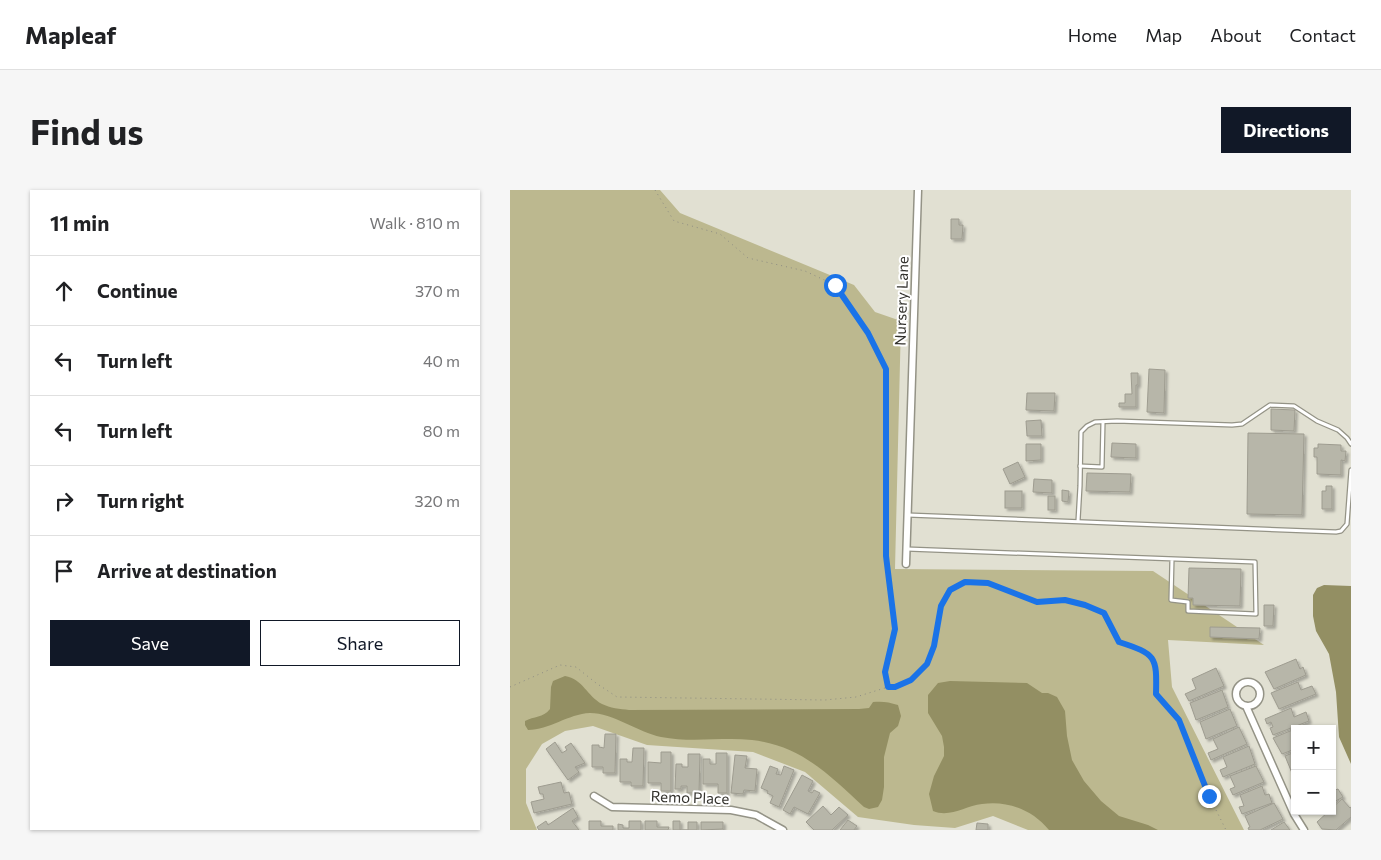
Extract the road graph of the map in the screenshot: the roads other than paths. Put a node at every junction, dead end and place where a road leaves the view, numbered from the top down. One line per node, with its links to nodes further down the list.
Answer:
1 (918, 190): 6 (street, Nursery Lane)
2 (1103, 422): 3 (lane); 4 (lane); 4 (lane)
3 (1351, 444)
4 (1080, 466): 7 (lane)
5 (1351, 470): 7 (lane)
6 (907, 515): 7 (lane); 8 (street, Nursery Lane)
7 (1078, 521)
8 (906, 549): 9 (lane); 10 (street, Nursery Lane)
9 (1172, 559): 9 (lane)
10 (906, 564)
11 (1246, 706): 14 (street)
12 (594, 796): 13 (street, Remo Place)
13 (783, 830)
14 (1304, 830)

